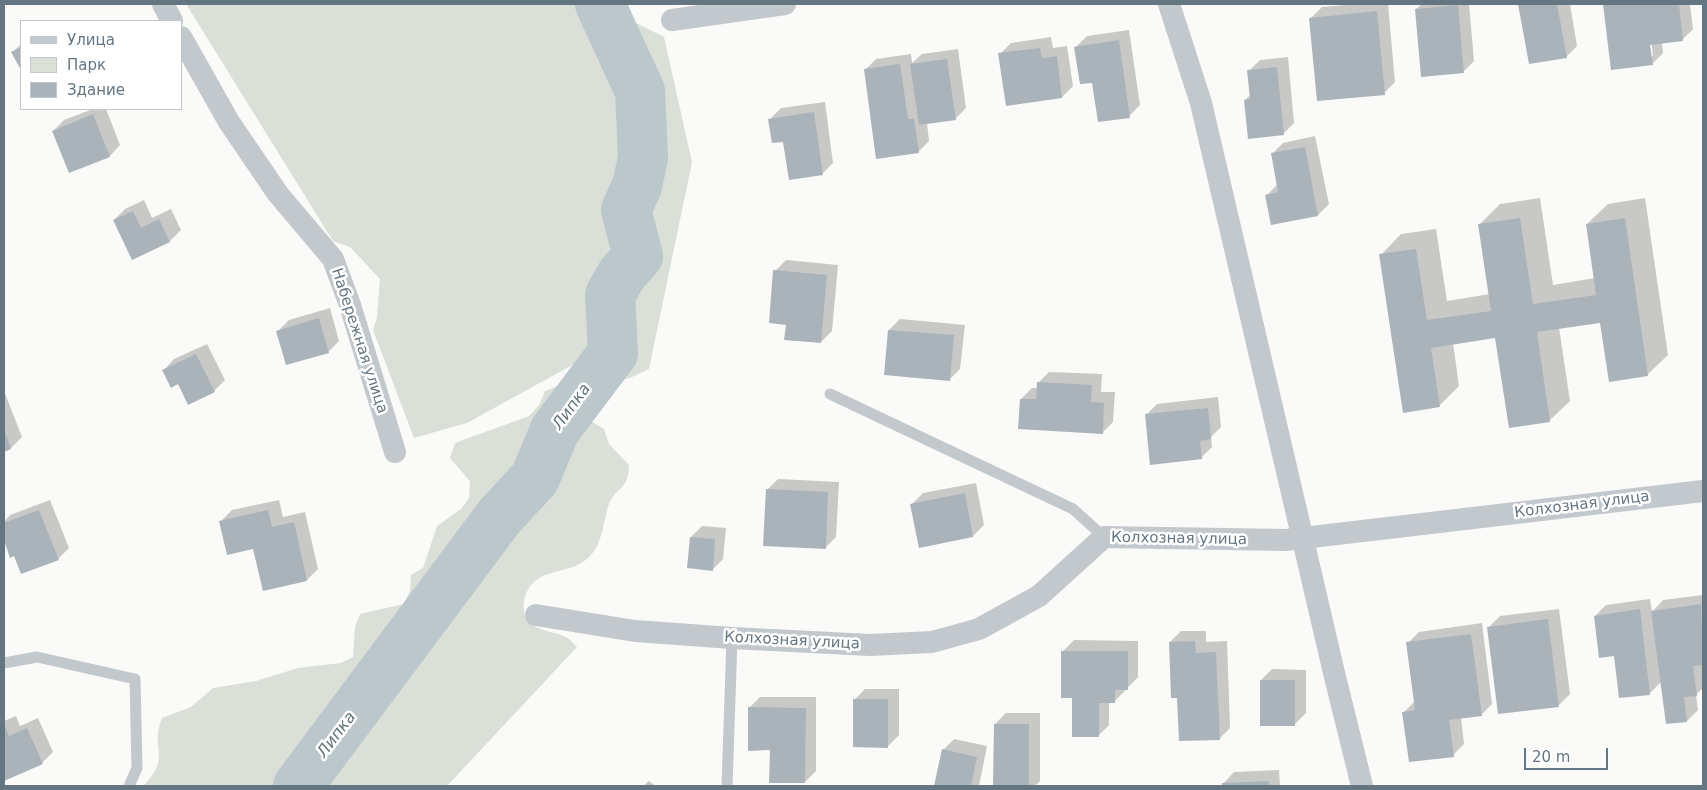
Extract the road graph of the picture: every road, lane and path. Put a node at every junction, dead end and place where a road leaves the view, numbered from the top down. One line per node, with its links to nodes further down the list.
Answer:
1 (163, 4): 4 (street)
2 (785, 4): 5 (street)
3 (1170, 4): 11 (street)
4 (171, 20)
5 (672, 20)
6 (182, 39): 8 (street, Набережная улица)
7 (830, 394): 10 (lane)
8 (395, 452)
9 (1703, 491): 11 (street, Колхозная улица)
10 (1104, 537): 11 (street, Колхозная улица); 13 (street, Колхозная улица)
11 (1303, 539): 17 (street)
12 (536, 615): 13 (street, Колхозная улица)
13 (732, 638): 16 (lane)
14 (4, 664): 15 (lane)
15 (129, 786)
16 (727, 786)
17 (1362, 786)

